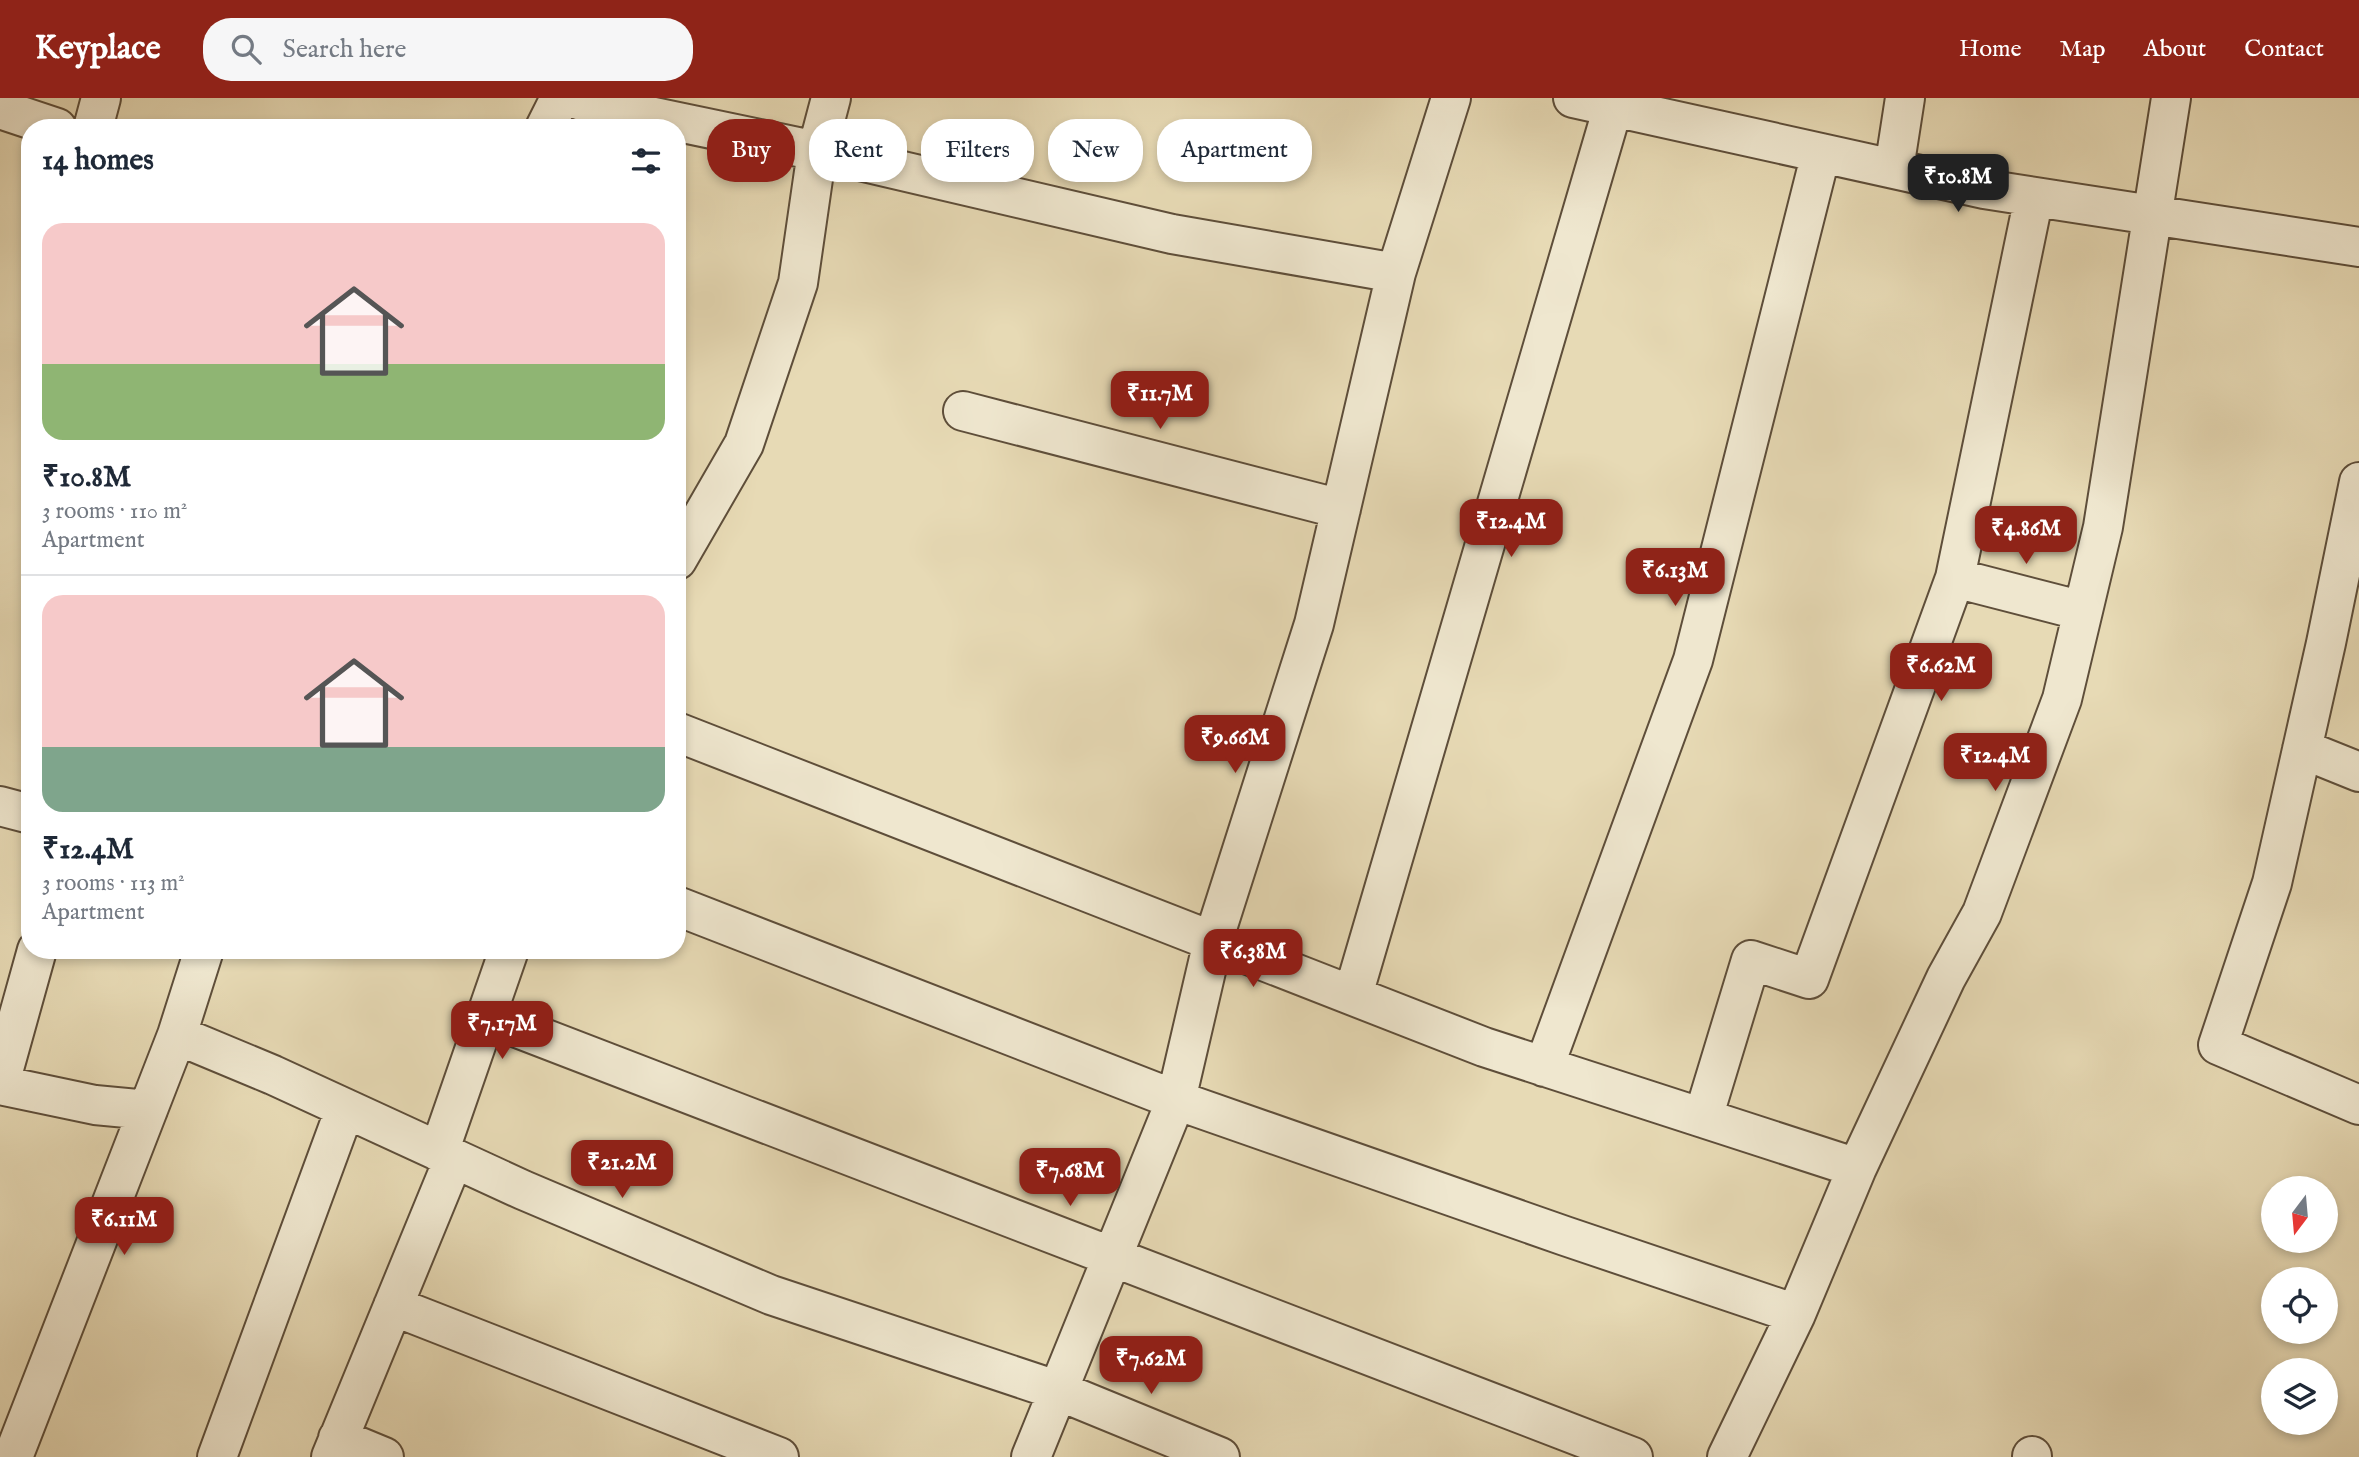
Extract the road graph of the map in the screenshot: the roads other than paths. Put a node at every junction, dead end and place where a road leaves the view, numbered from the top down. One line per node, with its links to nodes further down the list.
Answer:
1 (102, 98): 12 (street)
2 (560, 98): 13 (street)
3 (574, 98): 14 (street)
4 (831, 98): 15 (street)
5 (1451, 98): 25 (street)
6 (1573, 98): 9 (street)
7 (1905, 98): 19 (street)
8 (2171, 98): 23 (street)
9 (1613, 107): 18 (street); 42 (street)
10 (0, 109): 11 (street)
11 (30, 119)
12 (96, 119)
13 (550, 119)
14 (670, 119)
15 (825, 119)
16 (686, 122): 17 (street)
17 (809, 149)
18 (1821, 153): 19 (street); 45 (street)
19 (1894, 169): 22 (street)
20 (907, 172): 25 (street)
21 (812, 182): 29 (street)
22 (2034, 197): 23 (street); 30 (street)
23 (2154, 215): 24 (street); 31 (street)
24 (2359, 247)
25 (1396, 273): 28 (street)
26 (963, 411): 28 (street)
27 (2359, 482): 33 (street)
28 (1341, 509): 38 (street)
29 (686, 544)
30 (1955, 578): 31 (street); 51 (street)
31 (2083, 611): 53 (street)
32 (686, 736): 38 (street)
33 (2302, 749): 34 (street); 48 (street)
34 (2359, 772)
35 (0, 806): 36 (street)
36 (21, 812)
37 (686, 909): 47 (street)
38 (1213, 941): 42 (street); 47 (street)
39 (35, 959): 46 (street)
40 (201, 959): 44 (street)
41 (506, 959): 43 (street)
42 (1353, 995): 45 (street)
43 (486, 1016): 52 (street); 54 (street)
44 (177, 1035): 49 (street); 50 (street)
45 (1544, 1067): 51 (street)
46 (0, 1084): 50 (street)
47 (1176, 1100): 54 (street); 56 (street)
48 (2359, 1105)
49 (345, 1109): 52 (street); 60 (street)
50 (148, 1110): 59 (street)
51 (1703, 1118): 53 (street)
52 (446, 1155): 55 (street); 57 (street)
53 (1857, 1168): 56 (street)
54 (1113, 1256): 57 (street); 65 (street)
55 (393, 1306): 58 (street); 62 (street)
56 (1796, 1314): 66 (street)
57 (1059, 1391): 63 (street); 64 (street)
58 (335, 1448): 61 (street)
59 (13, 1457)
60 (217, 1457)
61 (384, 1457)
62 (779, 1457)
63 (1031, 1457)
64 (1220, 1457)
65 (1633, 1457)
66 (1727, 1457)

